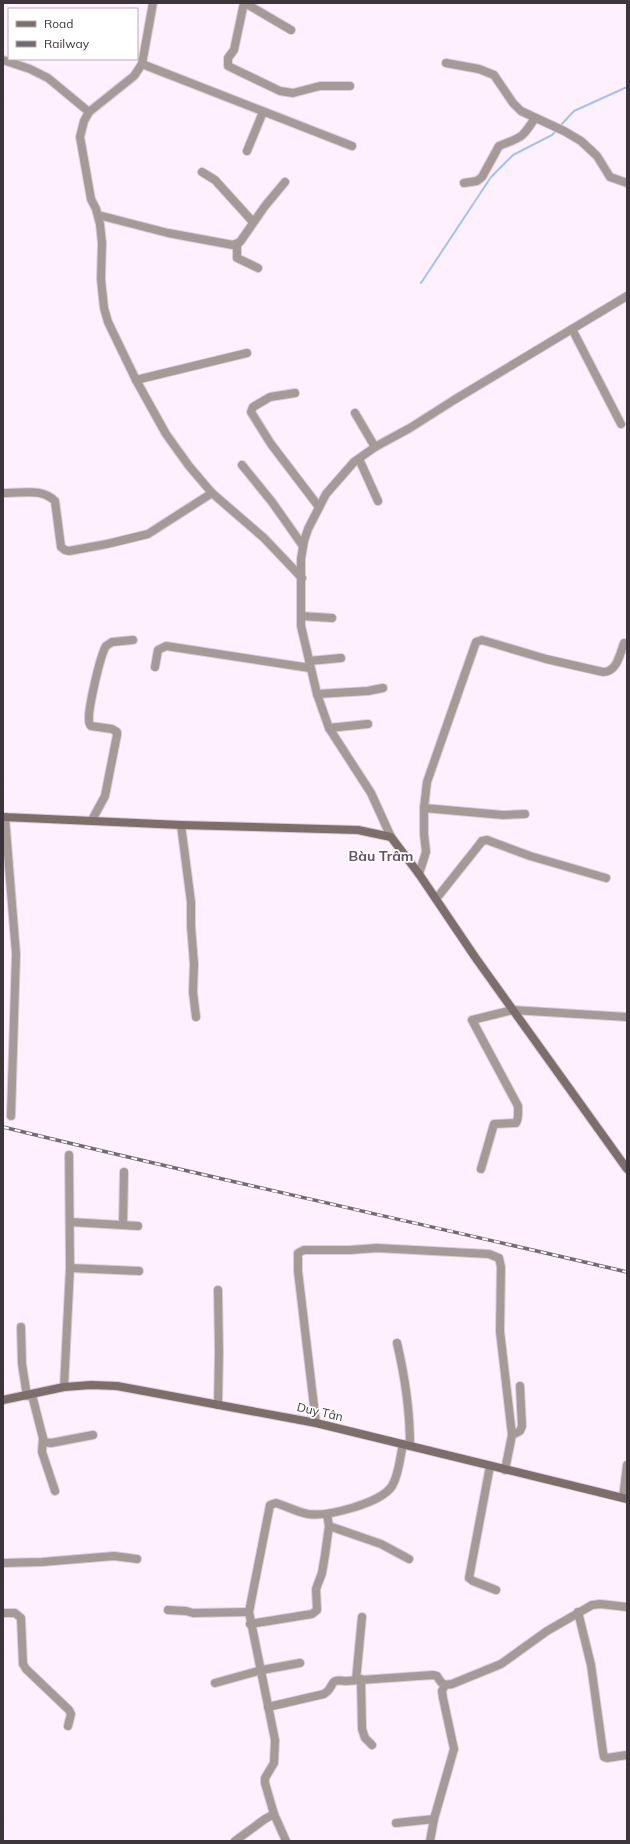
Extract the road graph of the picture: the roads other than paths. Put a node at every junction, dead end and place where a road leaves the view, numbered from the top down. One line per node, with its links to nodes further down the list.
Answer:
1 (153, 3): 6 (street)
2 (244, 3): 3 (street); 7 (street)
3 (291, 30)
4 (3, 60): 8 (street)
5 (446, 63): 10 (street)
6 (142, 64): 8 (street); 9 (street)
7 (350, 86)
8 (89, 112): 17 (street)
9 (263, 112): 11 (street); 12 (street)
10 (535, 118): 15 (street); 16 (street)
11 (352, 146)
12 (248, 151)
13 (202, 172): 18 (street)
14 (285, 182): 18 (street)
15 (464, 183)
16 (627, 183)
17 (98, 215): 19 (street); 24 (street)
18 (253, 222): 19 (street)
19 (237, 244): 20 (street)
20 (258, 268)
21 (627, 296): 22 (street)
22 (572, 329): 27 (street); 28 (street)
23 (247, 353): 24 (street)
24 (136, 380): 31 (street)
25 (295, 393): 34 (street)
26 (354, 413): 28 (street)
27 (621, 424)
28 (375, 448): 29 (street)
29 (359, 459): 33 (street); 34 (street)
30 (242, 466): 35 (street)
31 (212, 493): 32 (street); 36 (street)
32 (3, 494)
33 (378, 501)
34 (319, 508): 35 (street)
35 (303, 546): 36 (street)
36 (302, 578): 37 (street)
37 (301, 616): 38 (street); 42 (street)
38 (332, 618)
39 (133, 640): 51 (street)
40 (624, 643): 48 (street)
41 (341, 658): 42 (street)
42 (310, 665): 43 (street); 45 (street)
43 (155, 667)
44 (383, 688): 45 (street)
45 (317, 694): 47 (street)
46 (368, 724): 47 (street)
47 (329, 728): 53 (street)
48 (424, 808): 49 (street); 54 (street)
49 (525, 814)
50 (4, 817): 51 (street); 60 (street)
51 (92, 820): 52 (street)
52 (181, 826): 53 (street); 58 (street)
53 (391, 837): 54 (street)
54 (419, 874): 56 (street)
55 (606, 878): 56 (street)
56 (436, 899): 57 (street)
57 (513, 1010): 59 (street); 62 (street); 63 (street)
58 (196, 1017)
59 (627, 1018)
60 (11, 1116)
61 (69, 1154): 65 (street)
62 (481, 1169)
63 (627, 1169)
64 (124, 1172): 66 (street)
65 (70, 1222): 66 (street); 68 (street)
66 (123, 1225): 67 (street)
67 (138, 1226)
68 (70, 1268): 69 (street); 74 (street)
69 (139, 1271)
70 (218, 1290): 77 (street)
71 (21, 1327): 75 (street)
72 (397, 1343): 82 (street)
73 (520, 1386): 79 (street)
74 (64, 1388): 75 (street, Duy Tân); 77 (street, Duy Tân)
75 (30, 1396): 76 (street, Duy Tân); 81 (street)
76 (3, 1400)
77 (218, 1405): 78 (street, Duy Tân)
78 (316, 1423): 79 (street); 82 (street, Duy Tân)
79 (512, 1434): 85 (street)
80 (94, 1435): 81 (street)
81 (43, 1442): 86 (street)
82 (407, 1445): 84 (street, Duy Tân); 88 (street)
83 (627, 1465): 87 (street)
84 (490, 1466): 85 (street, Duy Tân); 93 (street)
85 (505, 1470): 87 (street, Duy Tân)
86 (56, 1491)
87 (625, 1498)
88 (327, 1514): 89 (street); 96 (street)
89 (329, 1526): 91 (street); 100 (street)
90 (137, 1559): 92 (street)
91 (409, 1559)
92 (3, 1563)
93 (496, 1590)
94 (627, 1607): 97 (street)
95 (168, 1610): 96 (street)
96 (249, 1612): 100 (street)
97 (578, 1612): 105 (street); 109 (street)
98 (3, 1613): 107 (street)
99 (362, 1617): 103 (street)
100 (250, 1624): 102 (street)
101 (300, 1663): 102 (street)
102 (262, 1670): 104 (street); 106 (street)
103 (359, 1680): 105 (street); 106 (street); 108 (street)
104 (215, 1683)
105 (445, 1685): 111 (street)
106 (268, 1707): 110 (street)
107 (68, 1726)
108 (372, 1745)
109 (627, 1756)
110 (274, 1814): 113 (street); 114 (street)
111 (434, 1819): 112 (street); 115 (street)
112 (396, 1824)
113 (235, 1841)
114 (286, 1841)
115 (430, 1841)

